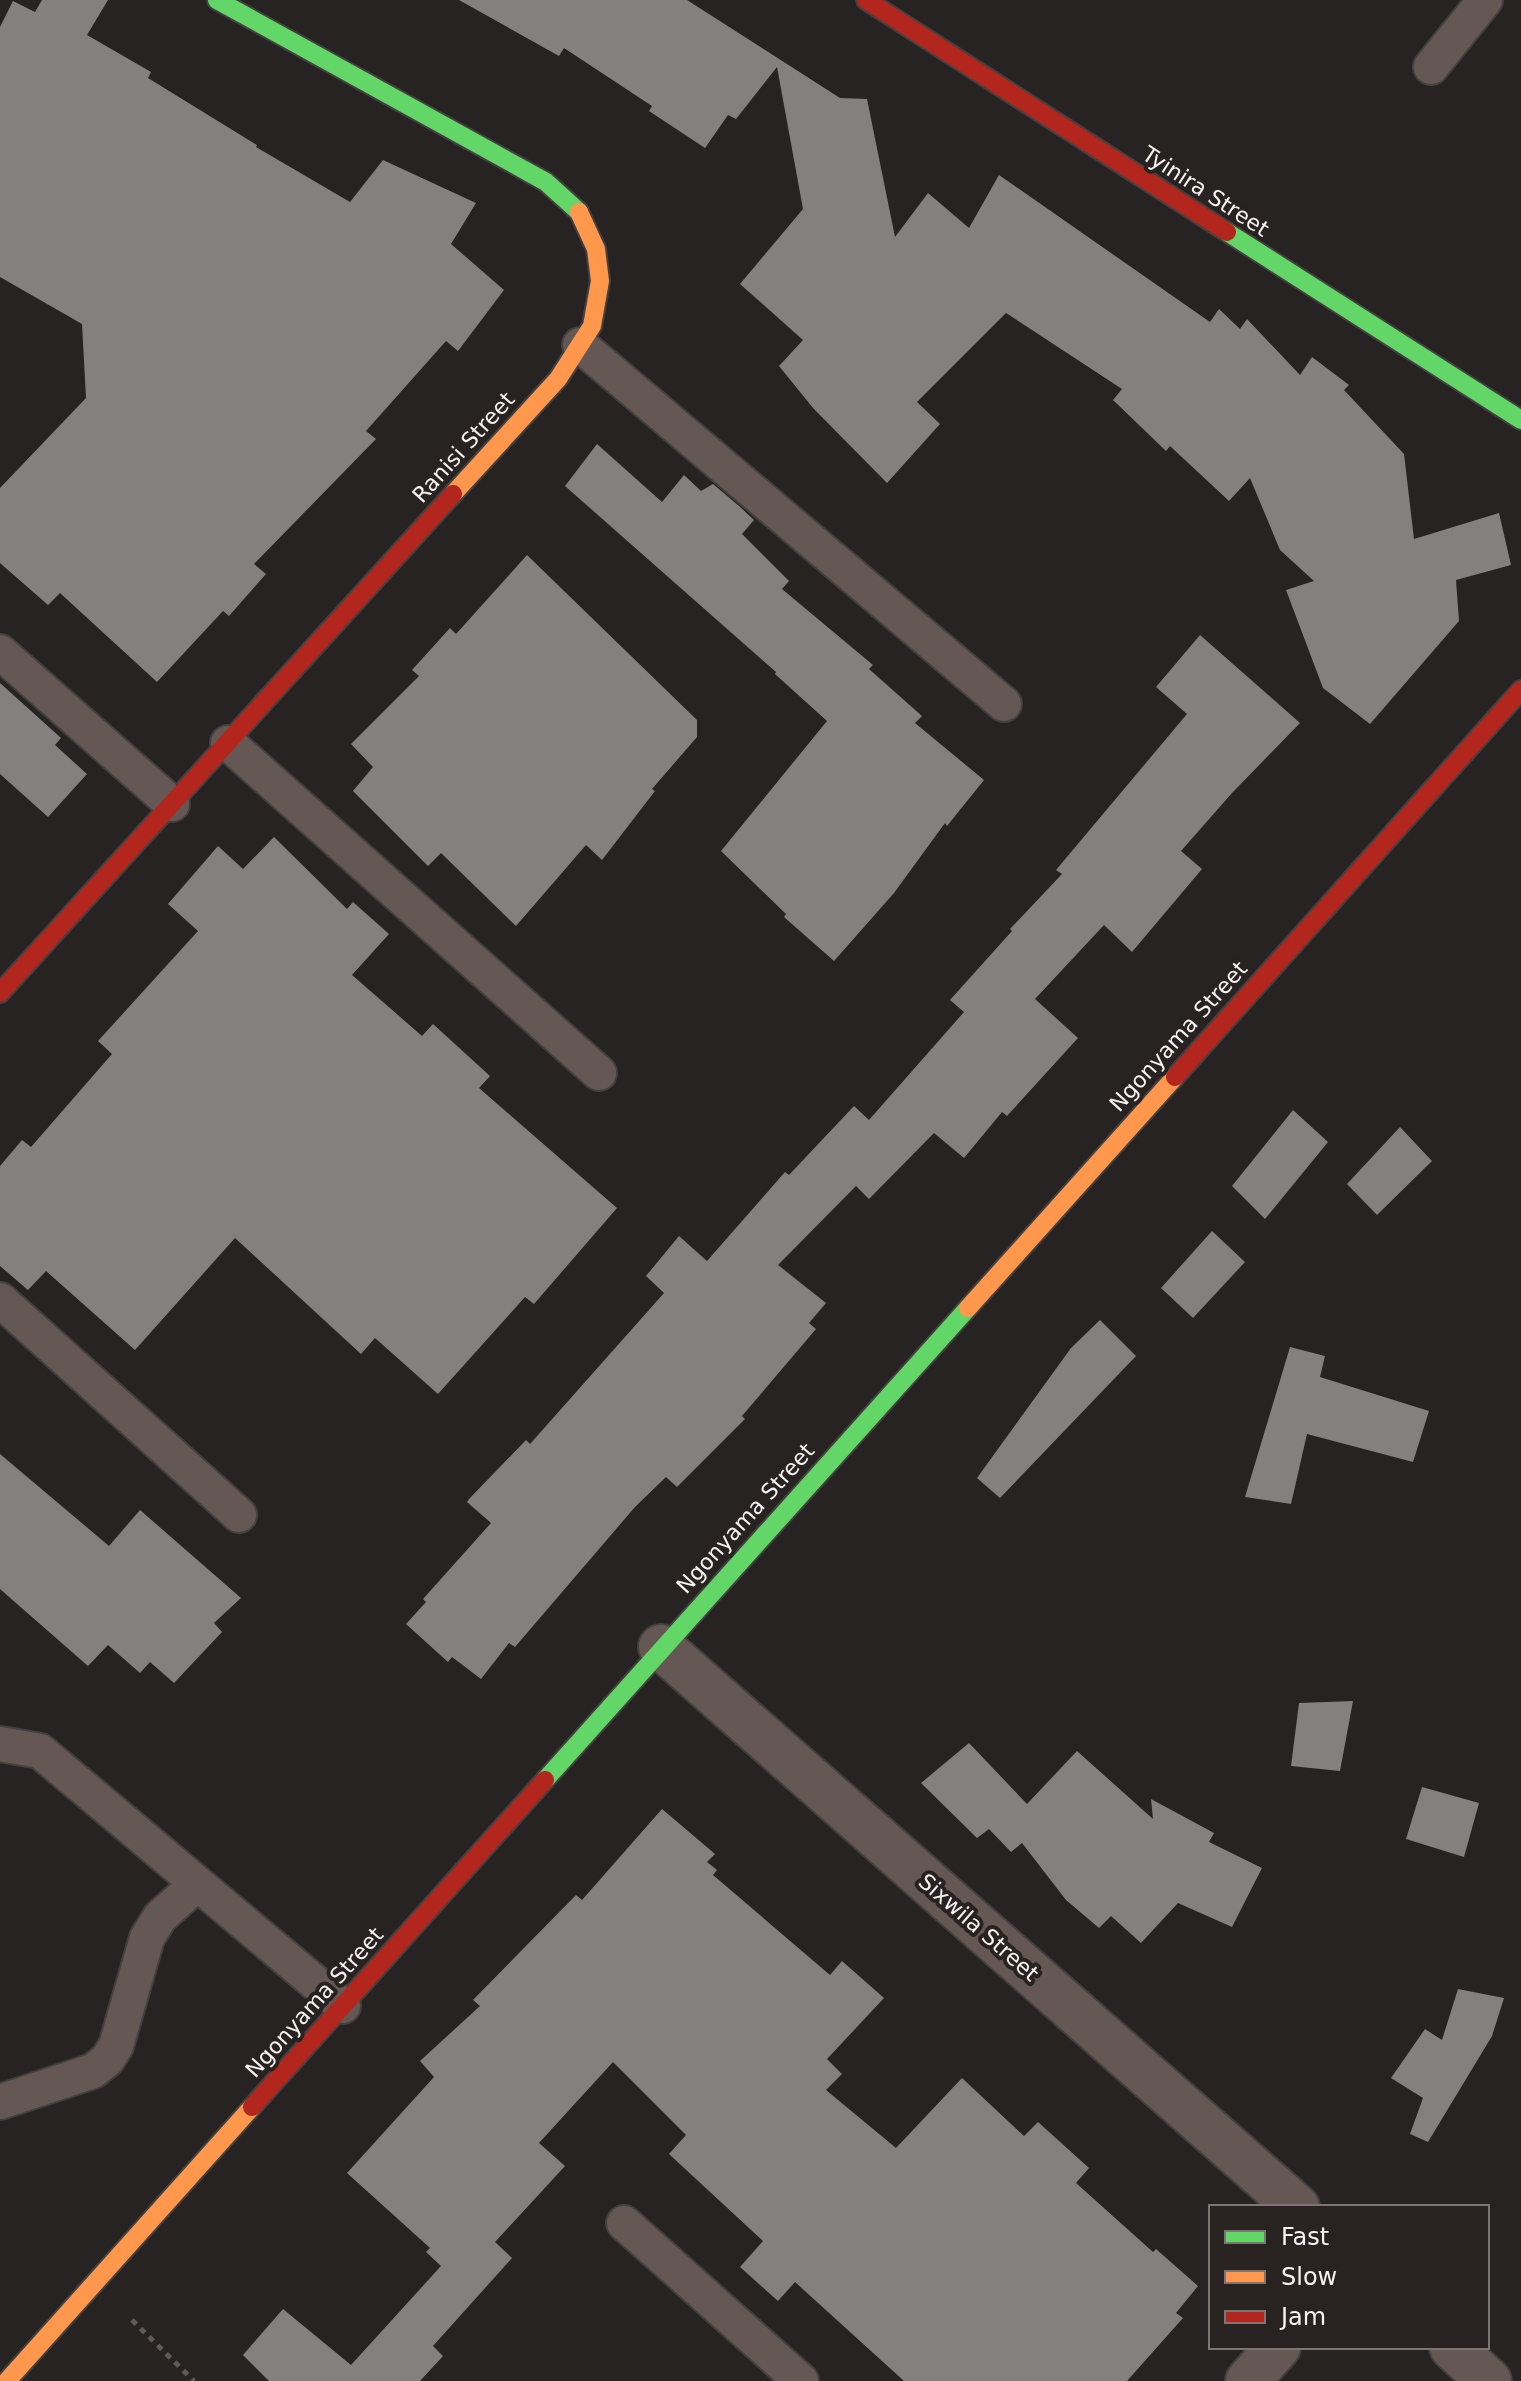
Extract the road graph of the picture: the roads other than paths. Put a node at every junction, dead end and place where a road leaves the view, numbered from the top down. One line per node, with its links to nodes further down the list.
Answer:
1 (217, 0): 5 (street, Ranisi Street)
2 (866, 0): 6 (street, Tyinira Street)
3 (1485, 0): 4 (lane)
4 (1431, 67)
5 (580, 345): 9 (lane); 10 (street, Ranisi Street)
6 (1521, 420)
7 (0, 652): 11 (lane)
8 (1521, 690): 16 (street, Ngonyama Street)
9 (1004, 704)
10 (228, 743): 11 (street, Ranisi Street); 13 (lane)
11 (172, 804): 12 (street, Ranisi Street)
12 (0, 993)
13 (599, 1073)
14 (0, 1300): 15 (lane)
15 (239, 1515)
16 (661, 1647): 19 (street, Ngonyama Street); 21 (street, Sixwila Street)
17 (0, 1744): 18 (lane)
18 (197, 1884): 19 (lane); 20 (lane)
19 (343, 2006): 25 (street, Ngonyama Street)
20 (0, 2102)
21 (1295, 2205)
22 (624, 2223): 26 (lane)
23 (1276, 2349): 27 (street)
24 (1454, 2349): 28 (street)
25 (7, 2381)
26 (801, 2381)
27 (1248, 2381)
28 (1489, 2381)

